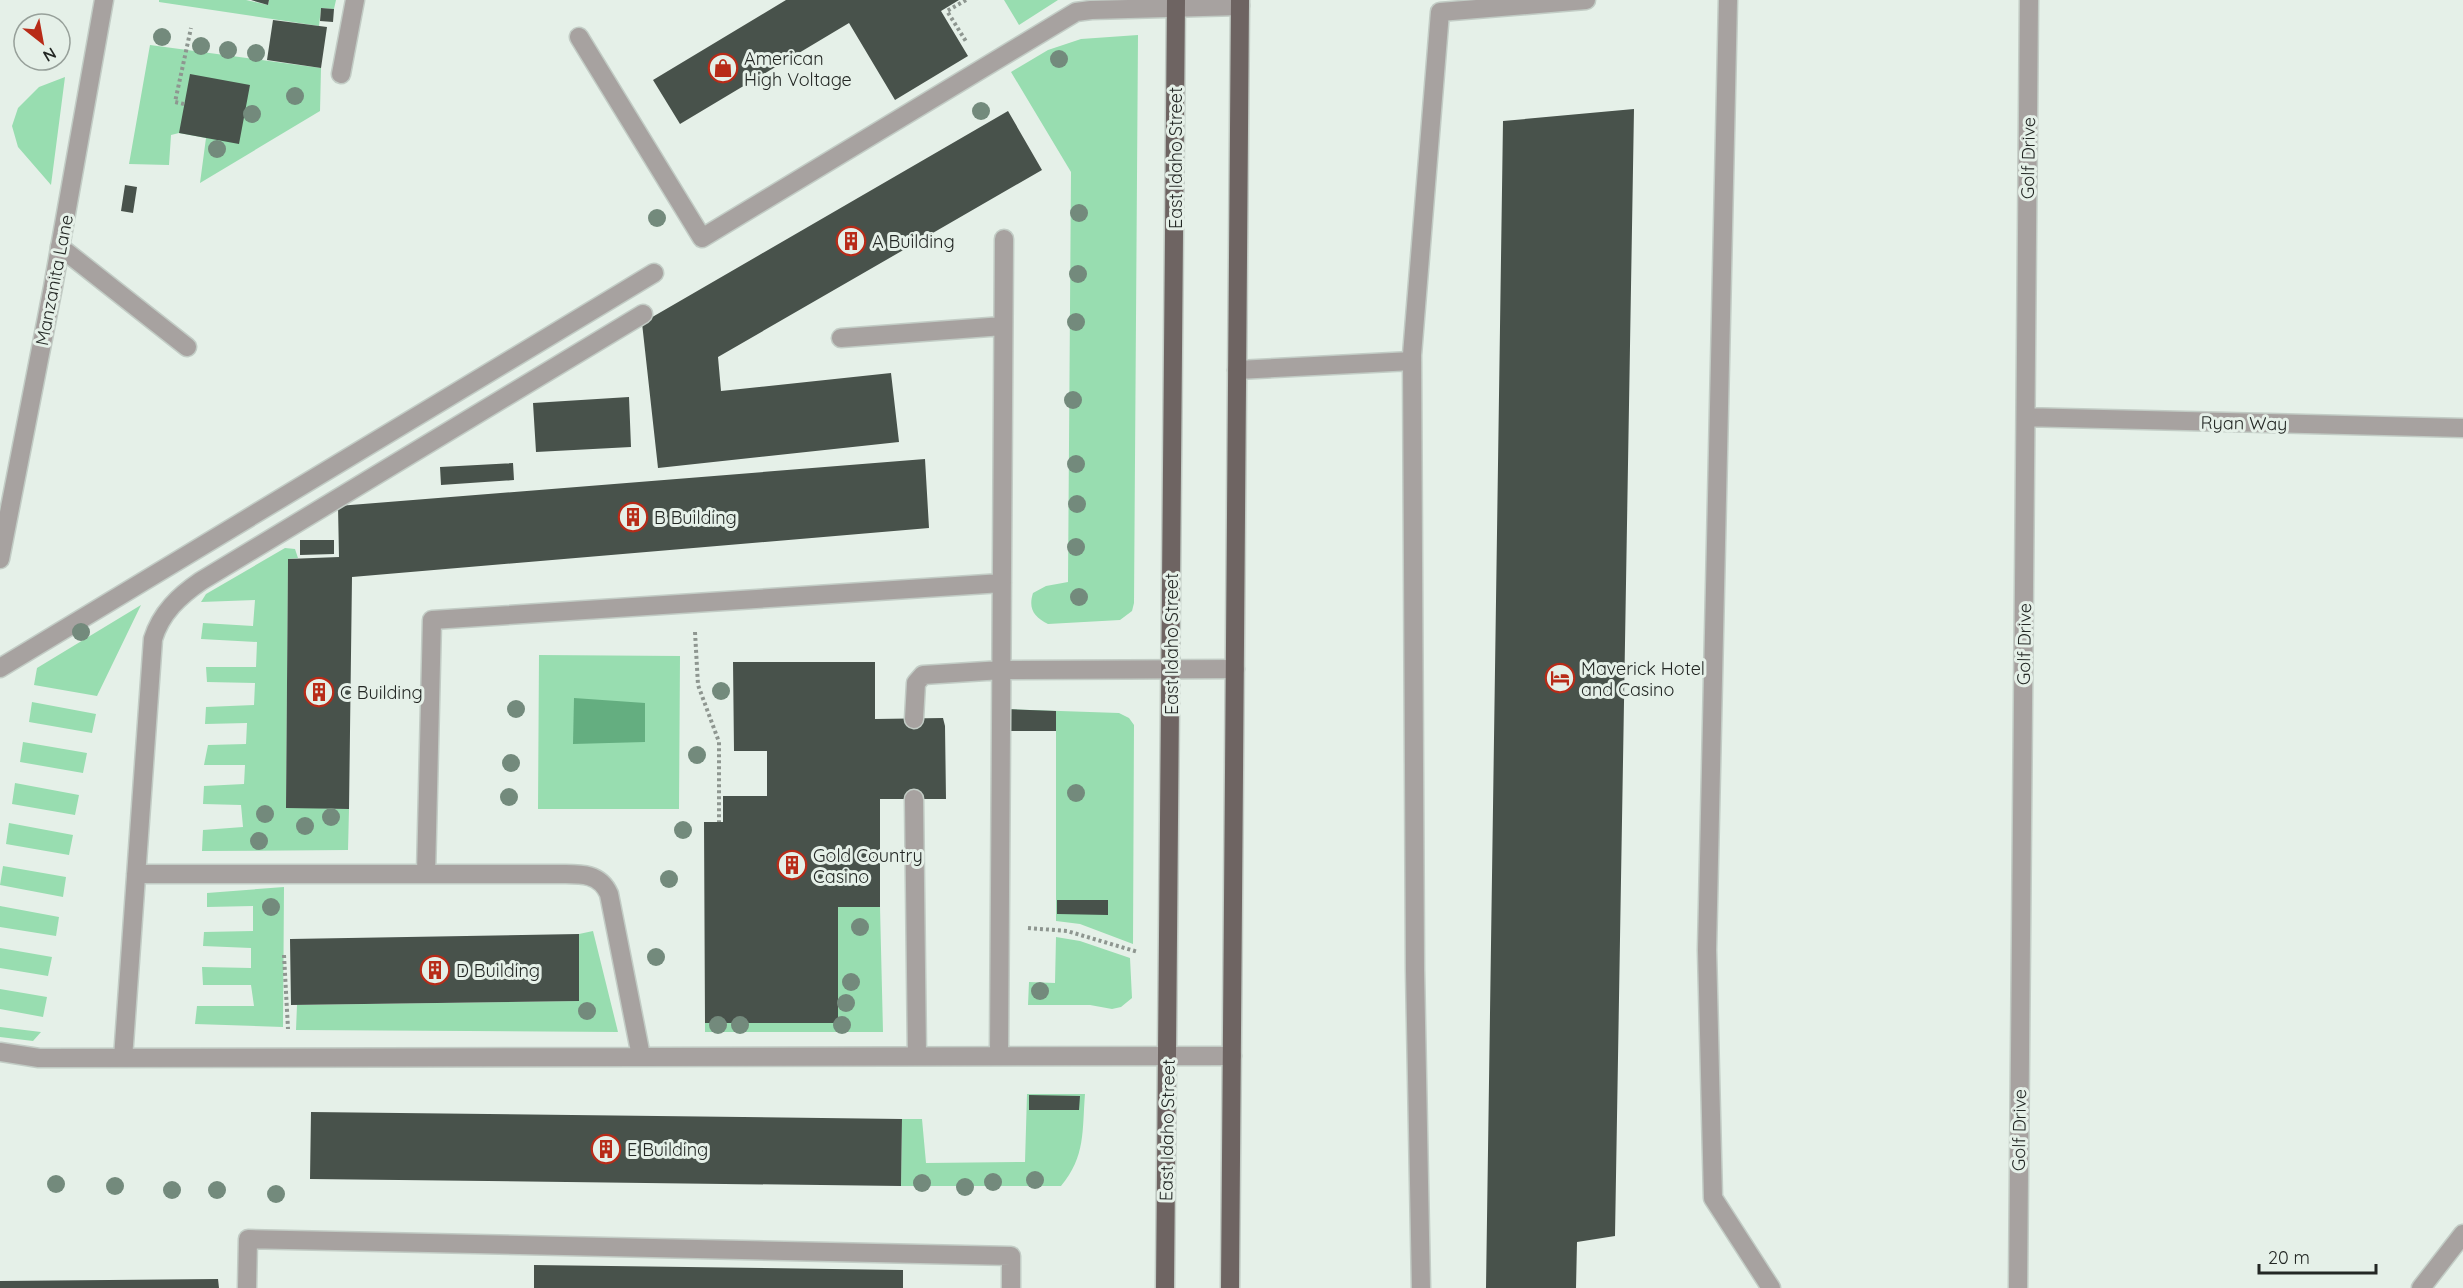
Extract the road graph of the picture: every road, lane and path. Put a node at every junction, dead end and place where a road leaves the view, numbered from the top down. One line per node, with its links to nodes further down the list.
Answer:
1 (104, 0): 15 (street, Manzanita Lane)
2 (355, 0): 12 (street)
3 (966, 0): 11 (path)
4 (1586, 0): 21 (street)
5 (1728, 0): 54 (street)
6 (2029, 0): 23 (street, Golf Drive)
7 (1240, 3): 8 (street); 22 (main road)
8 (1176, 4): 11 (street); 29 (main road, East Idaho Street)
9 (191, 28): 13 (path)
10 (579, 37): 11 (street)
11 (983, 68)
12 (340, 74)
13 (184, 105)
14 (1004, 239): 18 (street)
15 (60, 247): 20 (street); 25 (street, Manzanita Lane)
16 (654, 273): 28 (street)
17 (643, 314): 35 (street)
18 (1004, 326): 19 (street); 26 (street)
19 (841, 338)
20 (187, 347)
21 (1412, 361): 22 (street); 53 (street)
22 (1237, 370): 30 (main road)
23 (2026, 417): 24 (street, Ryan Way); 55 (street, Golf Drive)
24 (2463, 429)
25 (0, 559)
26 (1002, 583): 27 (street); 31 (street)
27 (694, 603): 34 (path); 36 (street)
28 (0, 668)
29 (1171, 669): 30 (street); 31 (street); 44 (main road, East Idaho Street)
30 (1234, 669): 45 (main road)
31 (1002, 670): 32 (street); 37 (street)
32 (914, 718)
33 (914, 799): 42 (street)
34 (719, 822)
35 (136, 873): 36 (street); 47 (street)
36 (426, 874): 41 (street)
37 (1000, 927): 38 (path); 43 (street)
38 (1138, 952)
39 (284, 955): 46 (path)
40 (0, 1052): 47 (street)
41 (641, 1056): 42 (street); 46 (street)
42 (917, 1056): 43 (street)
43 (999, 1056): 44 (street)
44 (1167, 1056): 45 (street); 51 (main road, East Idaho Street)
45 (1232, 1056): 52 (main road)
46 (290, 1057): 47 (street)
47 (123, 1058)
48 (2463, 1234): 56 (street)
49 (247, 1288): 50 (street)
50 (1011, 1288)
51 (1165, 1288)
52 (1230, 1288)
53 (1421, 1288)
54 (1771, 1288)
55 (2018, 1288)
56 (2421, 1288)

